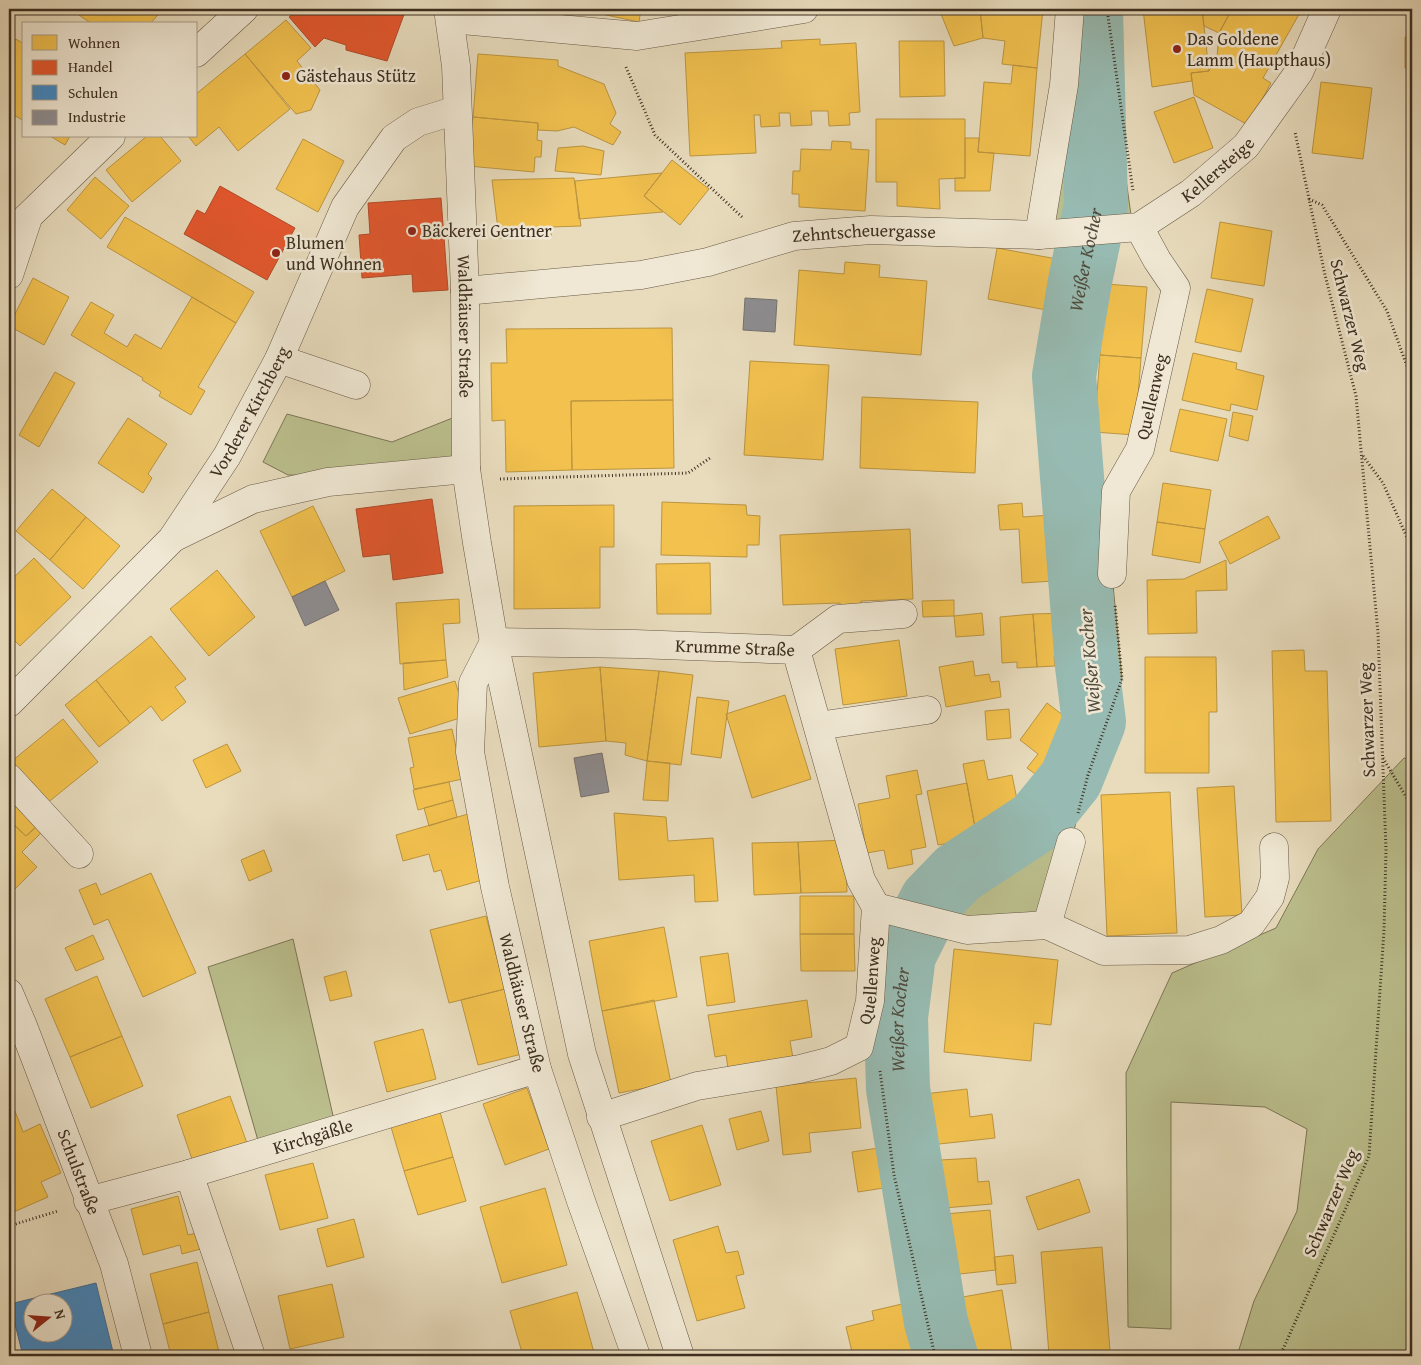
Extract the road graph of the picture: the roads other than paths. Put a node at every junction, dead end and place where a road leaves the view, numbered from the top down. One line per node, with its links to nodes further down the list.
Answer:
1 (244, 9): 7 (street)
2 (804, 9): 6 (street)
3 (1070, 9): 12 (street)
4 (1327, 9): 11 (street, Kellersteige)
5 (450, 14): 6 (street); 8 (street, Waldhäuser Straße)
6 (567, 20)
7 (198, 51)
8 (457, 110): 14 (street, Waldhäuser Straße); 15 (street, Vorderer Kirchberg)
9 (108, 138): 10 (street)
10 (18, 226): 13 (street)
11 (1129, 228): 12 (street, Kellersteige); 19 (street, Quellenweg)
12 (1047, 235): 14 (street, Zehntscheuergasse)
13 (9, 276)
14 (465, 291): 17 (street, Waldhäuser Straße)
15 (279, 359): 16 (street); 18 (street, Vorderer Kirchberg)
16 (356, 385)
17 (466, 475): 18 (street); 21 (street, Waldhäuser Straße)
18 (172, 539): 23 (street, Vorderer Kirchberg)
19 (1112, 574)
20 (903, 614): 22 (street)
21 (494, 642): 22 (street, Krumme Straße); 33 (street, Waldhäuser Straße); 34 (street, Waldhäuser Straße)
22 (796, 650): 25 (street, Krumme Straße)
23 (9, 703)
24 (927, 710): 25 (street)
25 (818, 726): 30 (street, Krumme Straße)
26 (9, 778): 29 (street)
27 (1072, 842): 31 (street)
28 (1274, 847): 31 (street)
29 (79, 854)
30 (876, 907): 31 (street); 34 (street, Quellenweg)
31 (1047, 925)
32 (9, 993): 36 (street, Schulstraße)
33 (537, 1069): 35 (street, Kirchgäßle); 39 (street, Waldhäuser Straße)
34 (601, 1117): 40 (street, Waldhäuser Straße)
35 (189, 1174): 36 (street, Kirchgäßle); 38 (street)
36 (88, 1201): 37 (street, Schulstraße)
37 (138, 1356)
38 (251, 1356)
39 (636, 1356)
40 (680, 1356)

